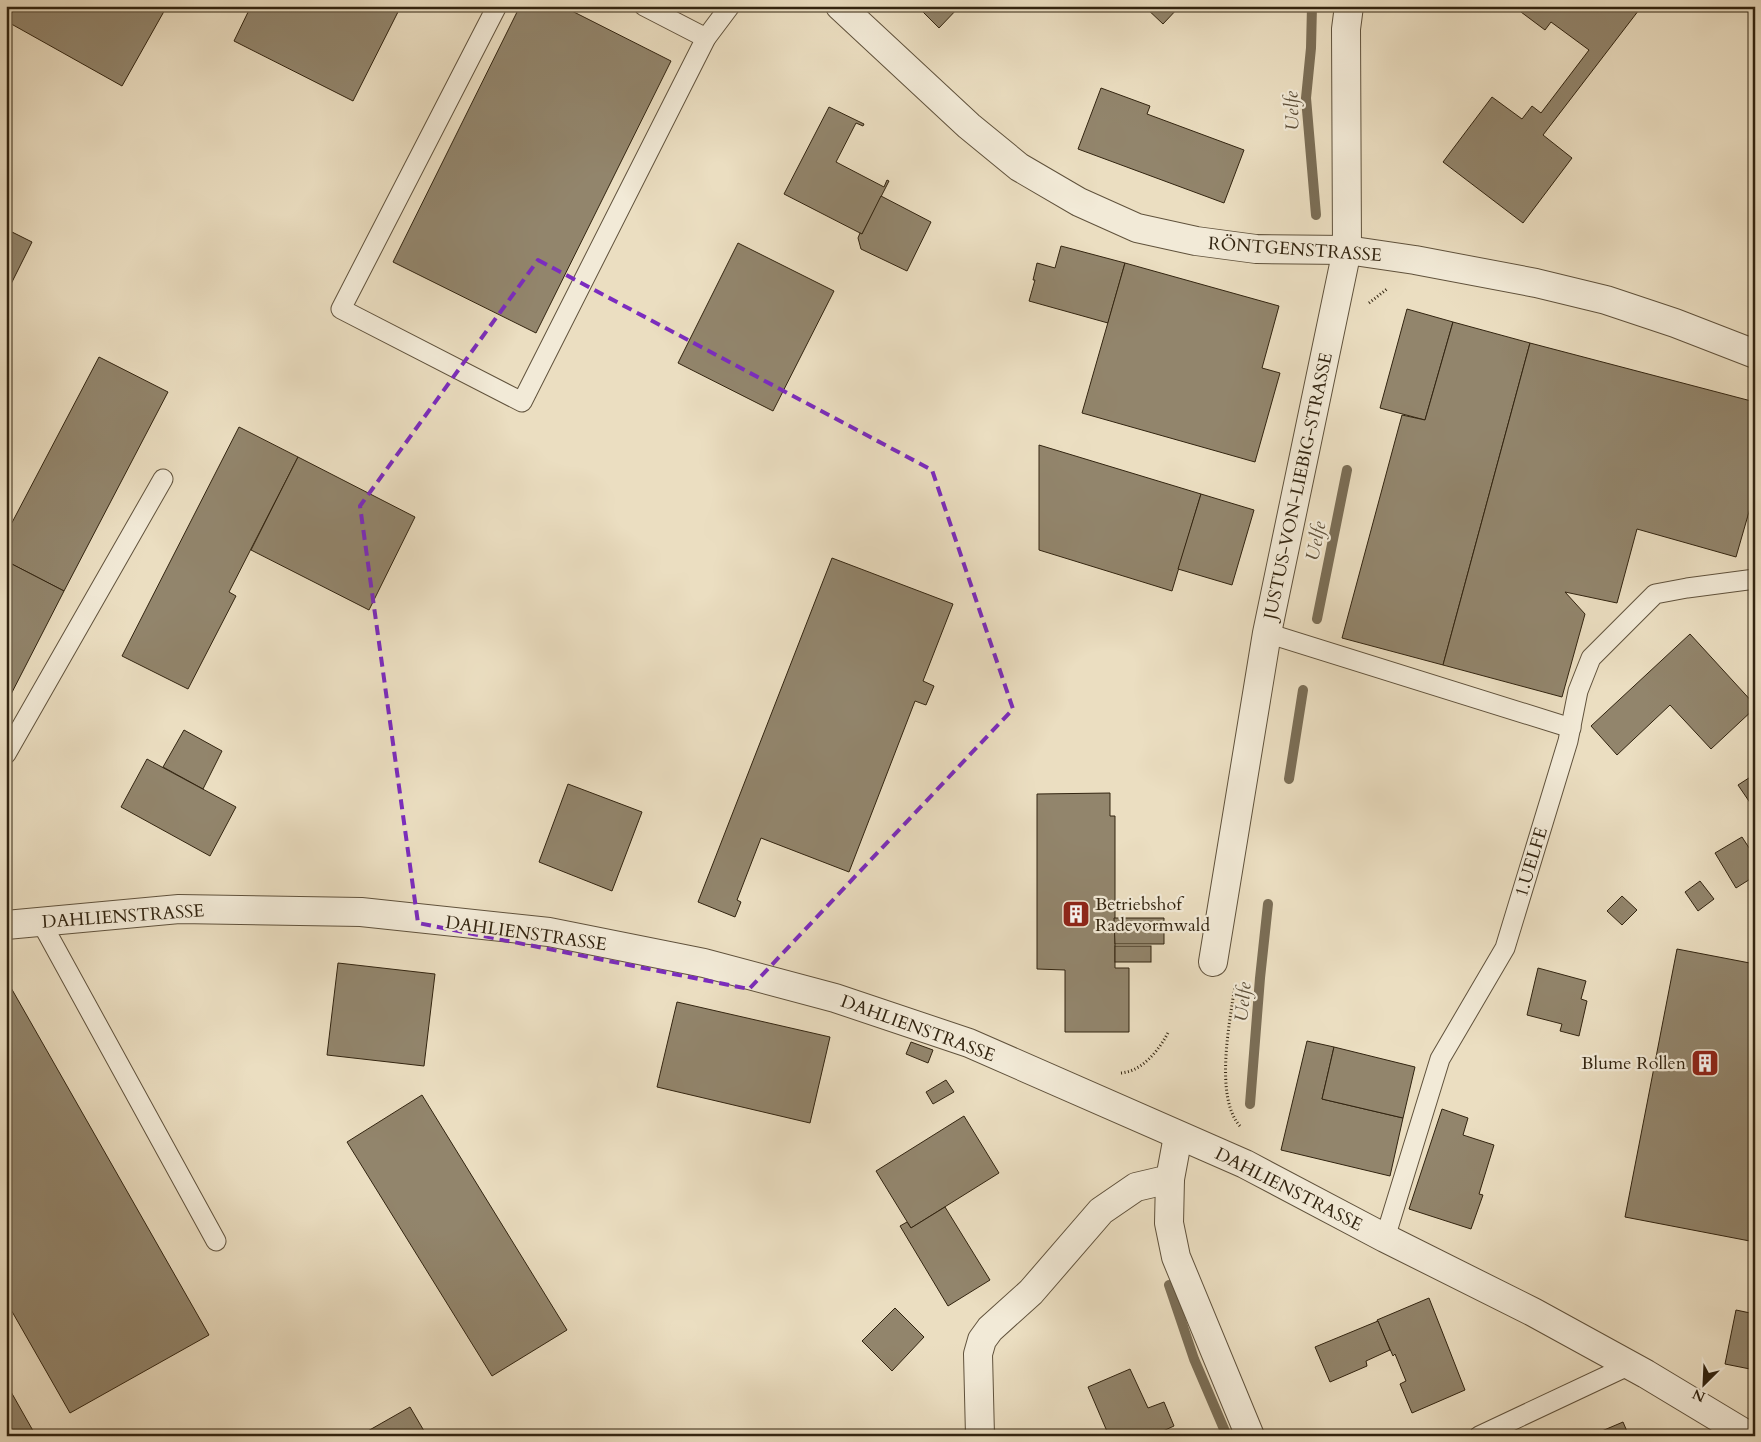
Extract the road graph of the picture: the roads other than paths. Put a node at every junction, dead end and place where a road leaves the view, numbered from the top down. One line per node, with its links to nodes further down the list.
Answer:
1 (497, 6): 6 (lane)
2 (644, 6): 6 (lane)
3 (730, 6): 6 (lane)
4 (840, 6): 7 (street, RÖNTGENSTRASSE)
5 (1349, 6): 7 (street, JUSTUS-VON-LIEBIG-STRASSE)
6 (706, 38)
7 (1347, 250): 8 (street, RÖNTGENSTRASSE); 11 (street, JUSTUS-VON-LIEBIG-STRASSE)
8 (1755, 354)
9 (163, 480): 13 (lane)
10 (1755, 579): 12 (lane, 1.UELFE)
11 (1268, 633): 12 (lane); 16 (street, JUSTUS-VON-LIEBIG-STRASSE)
12 (1571, 728): 19 (lane, 1.UELFE)
13 (6, 754)
14 (41, 922): 15 (street, DAHLIENSTRASSE); 17 (street, DAHLIENSTRASSE); 20 (lane)
15 (6, 925)
16 (1213, 962)
17 (1178, 1136): 18 (street); 19 (street, DAHLIENSTRASSE)
18 (1170, 1179): 22 (street); 23 (street)
19 (1386, 1238): 21 (street, DAHLIENSTRASSE)
20 (216, 1240)
21 (1630, 1365): 24 (lane); 25 (street, DAHLIENSTRASSE)
22 (980, 1436)
23 (1250, 1436)
24 (1479, 1436)
25 (1749, 1436)

